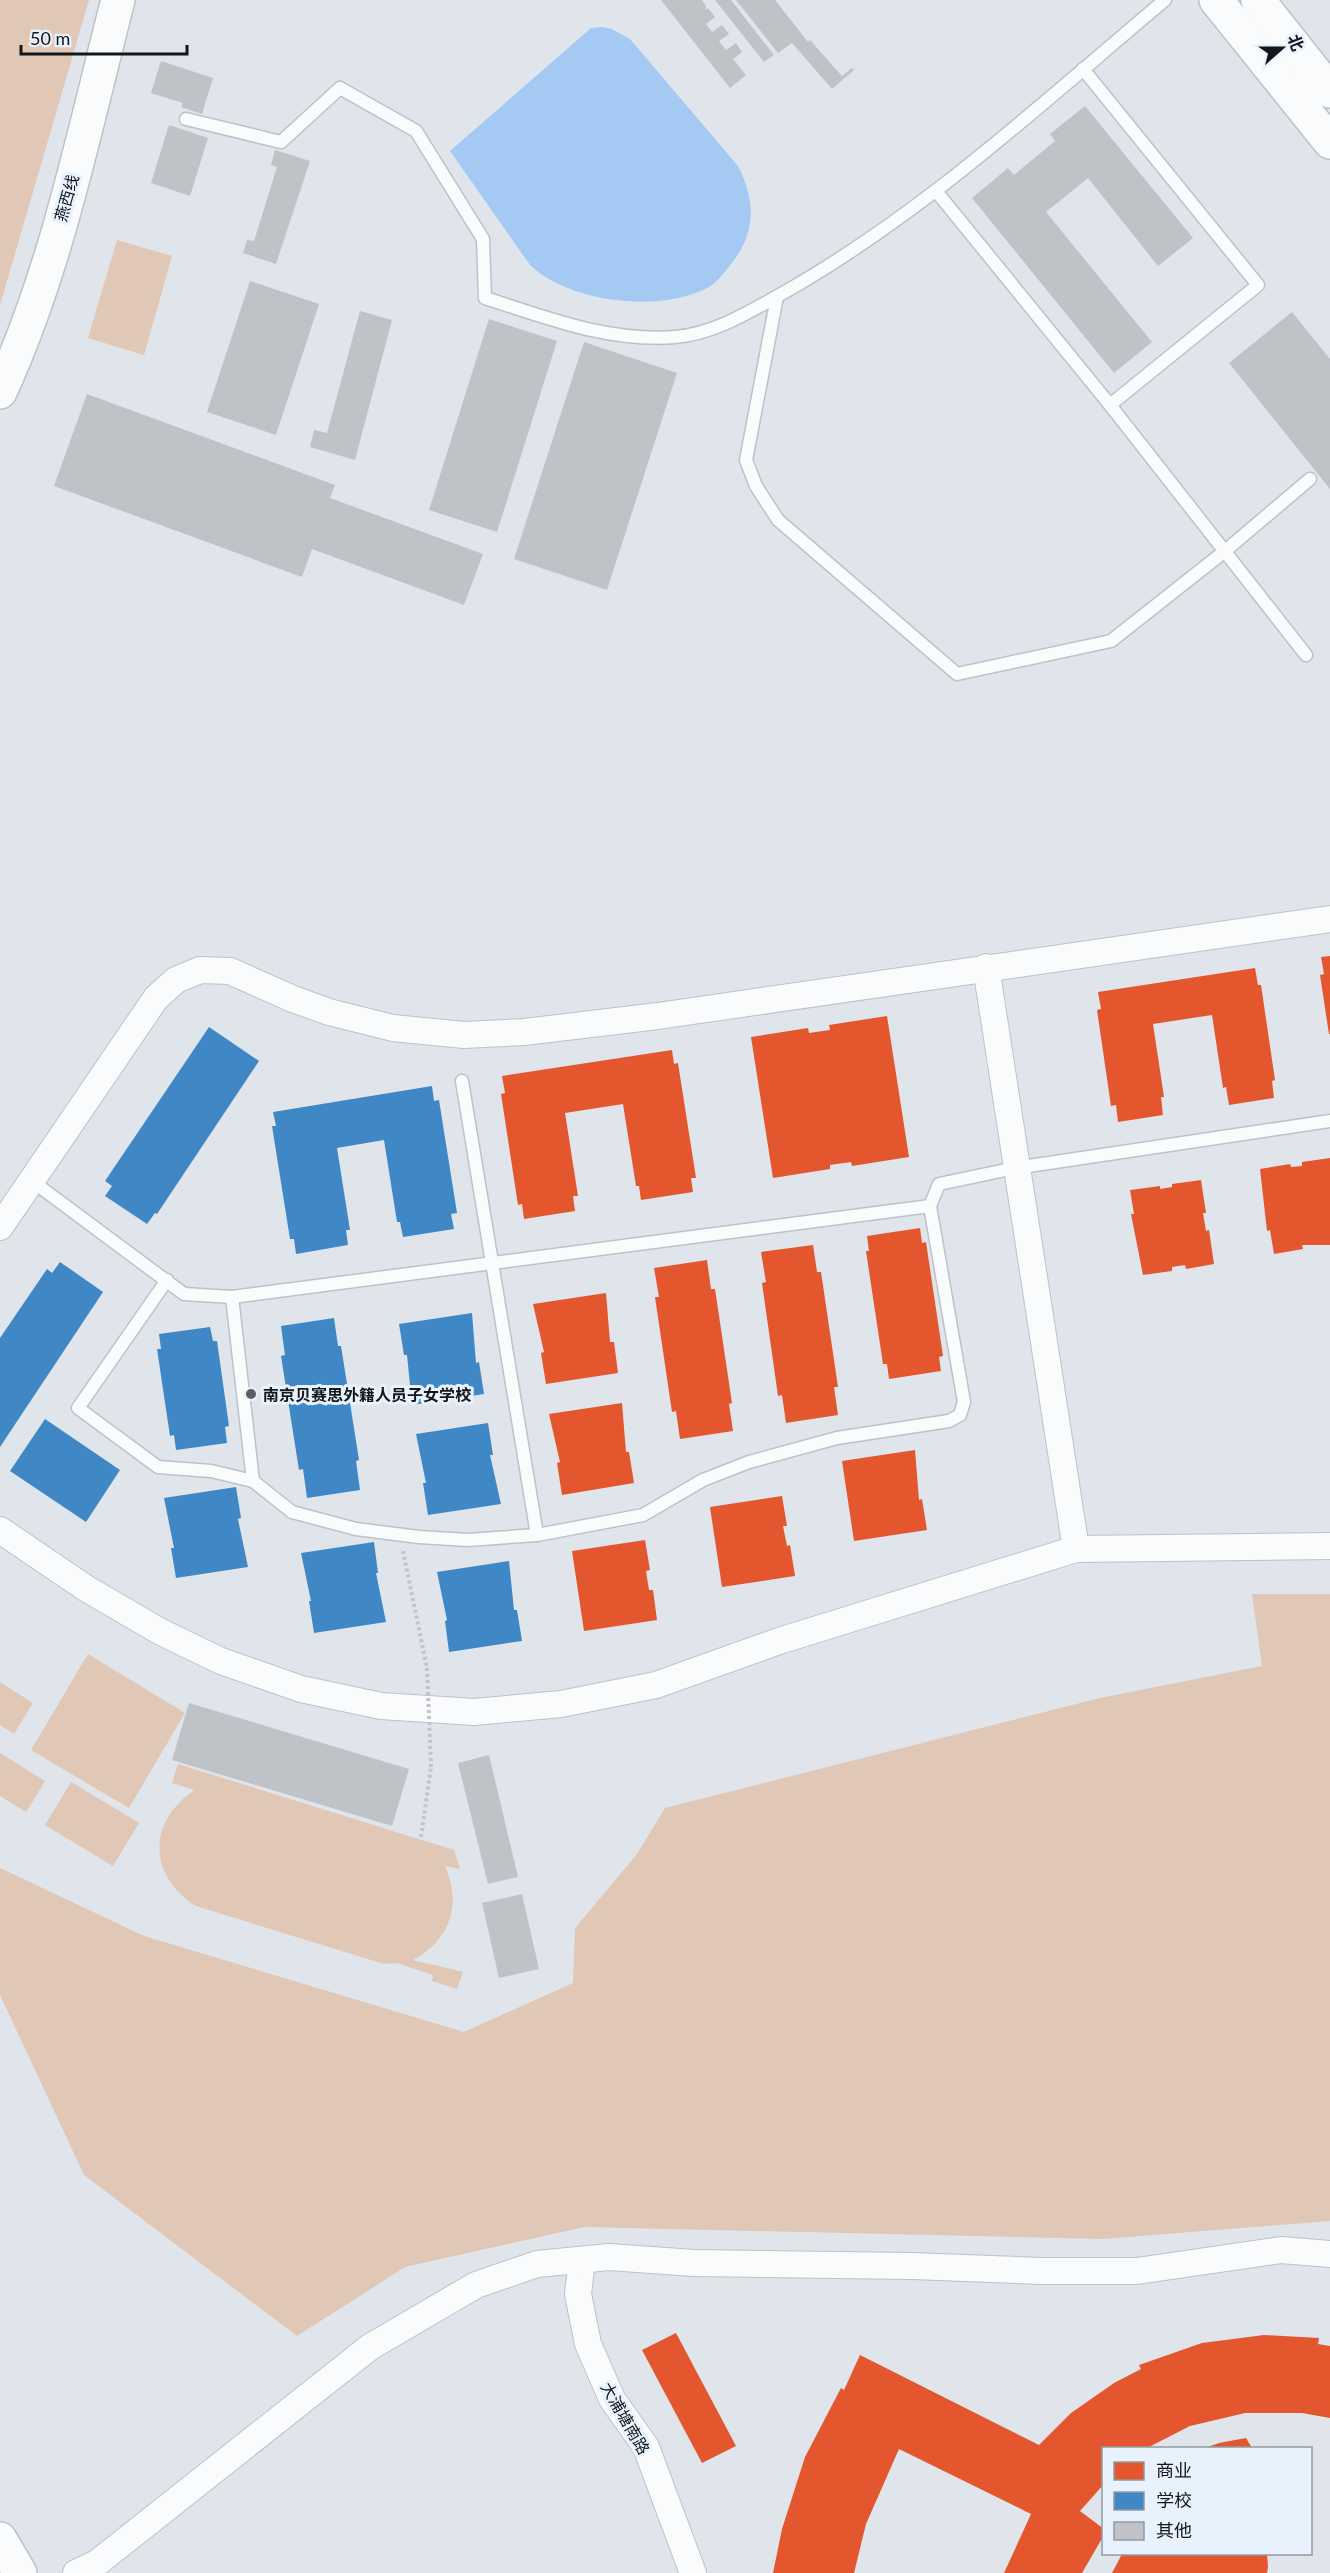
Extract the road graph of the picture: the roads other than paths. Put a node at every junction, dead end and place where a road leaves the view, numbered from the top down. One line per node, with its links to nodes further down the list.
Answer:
1 (118, 0): 11 (main road, 燕西线)
2 (1165, 0): 5 (lane)
3 (1216, 0): 8 (main road)
4 (1258, 0): 6 (main road)
5 (1083, 69): 9 (lane); 12 (lane)
6 (1330, 91)
7 (186, 119): 10 (lane)
8 (1330, 142)
9 (936, 191): 10 (lane); 12 (lane)
10 (777, 297): 14 (lane)
11 (0, 392)
12 (1110, 405): 14 (lane)
13 (1310, 479): 14 (lane)
14 (1225, 551): 15 (lane)
15 (1306, 655)
16 (1330, 919): 17 (street)
17 (986, 967): 20 (street); 21 (street)
18 (462, 1081): 24 (lane)
19 (1330, 1121): 20 (lane)
20 (1015, 1167): 22 (lane); 31 (street)
21 (32, 1181): 23 (street); 25 (lane)
22 (930, 1206): 24 (lane); 29 (lane)
23 (0, 1227)
24 (492, 1264): 26 (lane); 29 (lane)
25 (167, 1280): 26 (lane); 27 (lane)
26 (232, 1297): 27 (lane)
27 (254, 1481): 29 (lane)
28 (0, 1530): 31 (street)
29 (537, 1535)
30 (1330, 1546): 31 (street)
31 (1076, 1549)
32 (1330, 2254): 33 (street)
33 (582, 2260): 36 (street); 37 (street, 大浦塘南路)
34 (0, 2539): 35 (main road)
35 (21, 2573)
36 (76, 2573)
37 (693, 2573)

